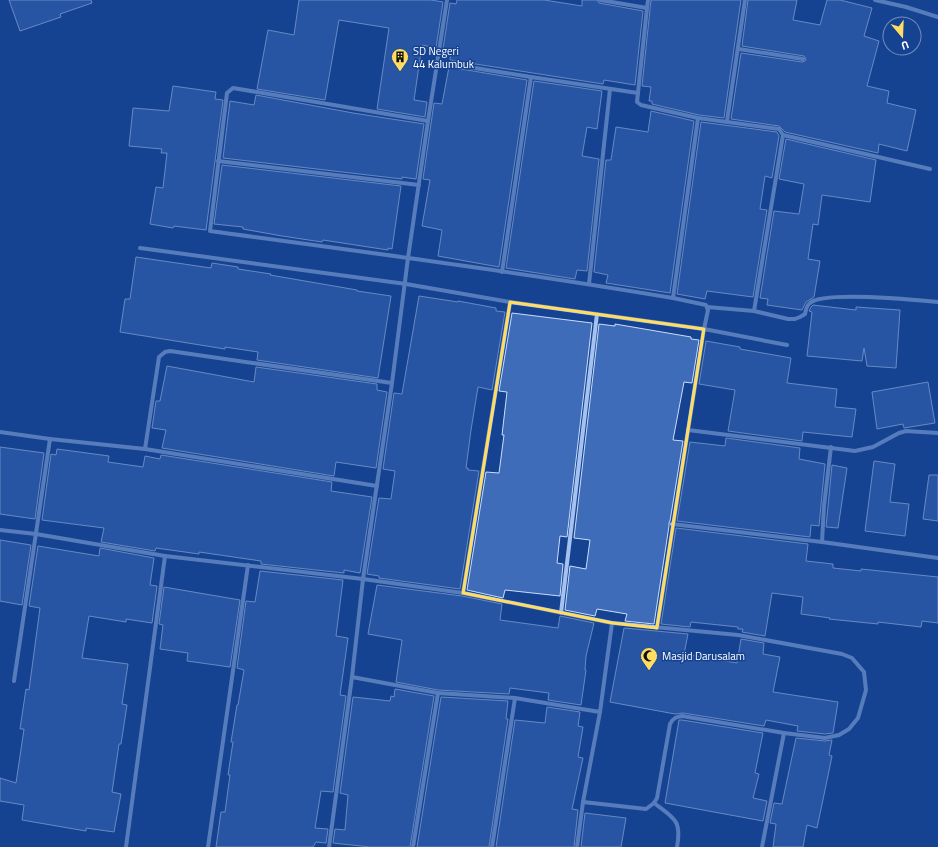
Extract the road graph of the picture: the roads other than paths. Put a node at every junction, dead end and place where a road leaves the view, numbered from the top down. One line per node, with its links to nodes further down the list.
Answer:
1 (447, 0): 10 (street)
2 (600, 0): 6 (street)
3 (648, 0): 6 (street)
4 (745, 0): 8 (street)
5 (875, 0): 7 (street)
6 (647, 8): 13 (street)
7 (938, 17)
8 (739, 49): 9 (street); 16 (street)
9 (803, 59)
10 (436, 62): 11 (street); 15 (street)
11 (531, 77): 12 (street); 23 (street)
12 (610, 89): 13 (street); 25 (street)
13 (638, 93): 14 (street)
14 (698, 118): 16 (street); 26 (street)
15 (428, 121): 18 (street); 20 (street)
16 (727, 121): 17 (street)
17 (783, 135): 19 (street); 30 (street)
18 (218, 161): 20 (street); 22 (street)
19 (930, 169)
20 (419, 185): 22 (street)
21 (140, 248): 24 (street)
22 (408, 258): 23 (street); 24 (street)
23 (502, 272): 25 (street)
24 (406, 284): 27 (street); 34 (street)
25 (589, 284): 26 (street)
26 (672, 298): 29 (street)
27 (510, 302): 31 (street); 50 (street)
28 (938, 302): 30 (street)
29 (707, 307): 30 (street); 32 (street)
30 (754, 311)
31 (597, 314): 32 (street); 51 (street)
32 (704, 329): 33 (street); 35 (street)
33 (787, 345)
34 (392, 383): 40 (street); 41 (street)
35 (688, 430): 39 (street); 42 (street)
36 (0, 432): 38 (street)
37 (938, 434): 39 (street)
38 (50, 439): 40 (street); 44 (street)
39 (831, 447): 45 (street)
40 (145, 449): 41 (street)
41 (377, 486): 49 (street)
42 (672, 524): 45 (street); 53 (street)
43 (0, 530): 44 (street)
44 (36, 534): 46 (street); 55 (street)
45 (822, 542): 47 (street)
46 (165, 556): 48 (street); 62 (street)
47 (938, 558)
48 (248, 565): 49 (street); 63 (street)
49 (363, 579): 50 (street); 54 (street)
50 (463, 593): 51 (street)
51 (561, 613): 52 (street)
52 (612, 623): 53 (street); 58 (street)
53 (657, 628): 59 (street)
54 (352, 677): 56 (street); 64 (street)
55 (14, 681)
56 (438, 693): 57 (street); 65 (street)
57 (515, 698): 58 (street); 66 (street)
58 (600, 712): 60 (street)
59 (784, 733): 61 (street); 69 (street)
60 (583, 802): 61 (street); 67 (street)
61 (654, 804): 68 (street)
62 (126, 847)
63 (208, 847)
64 (329, 847)
65 (413, 847)
66 (492, 847)
67 (577, 847)
68 (677, 847)
69 (762, 847)

